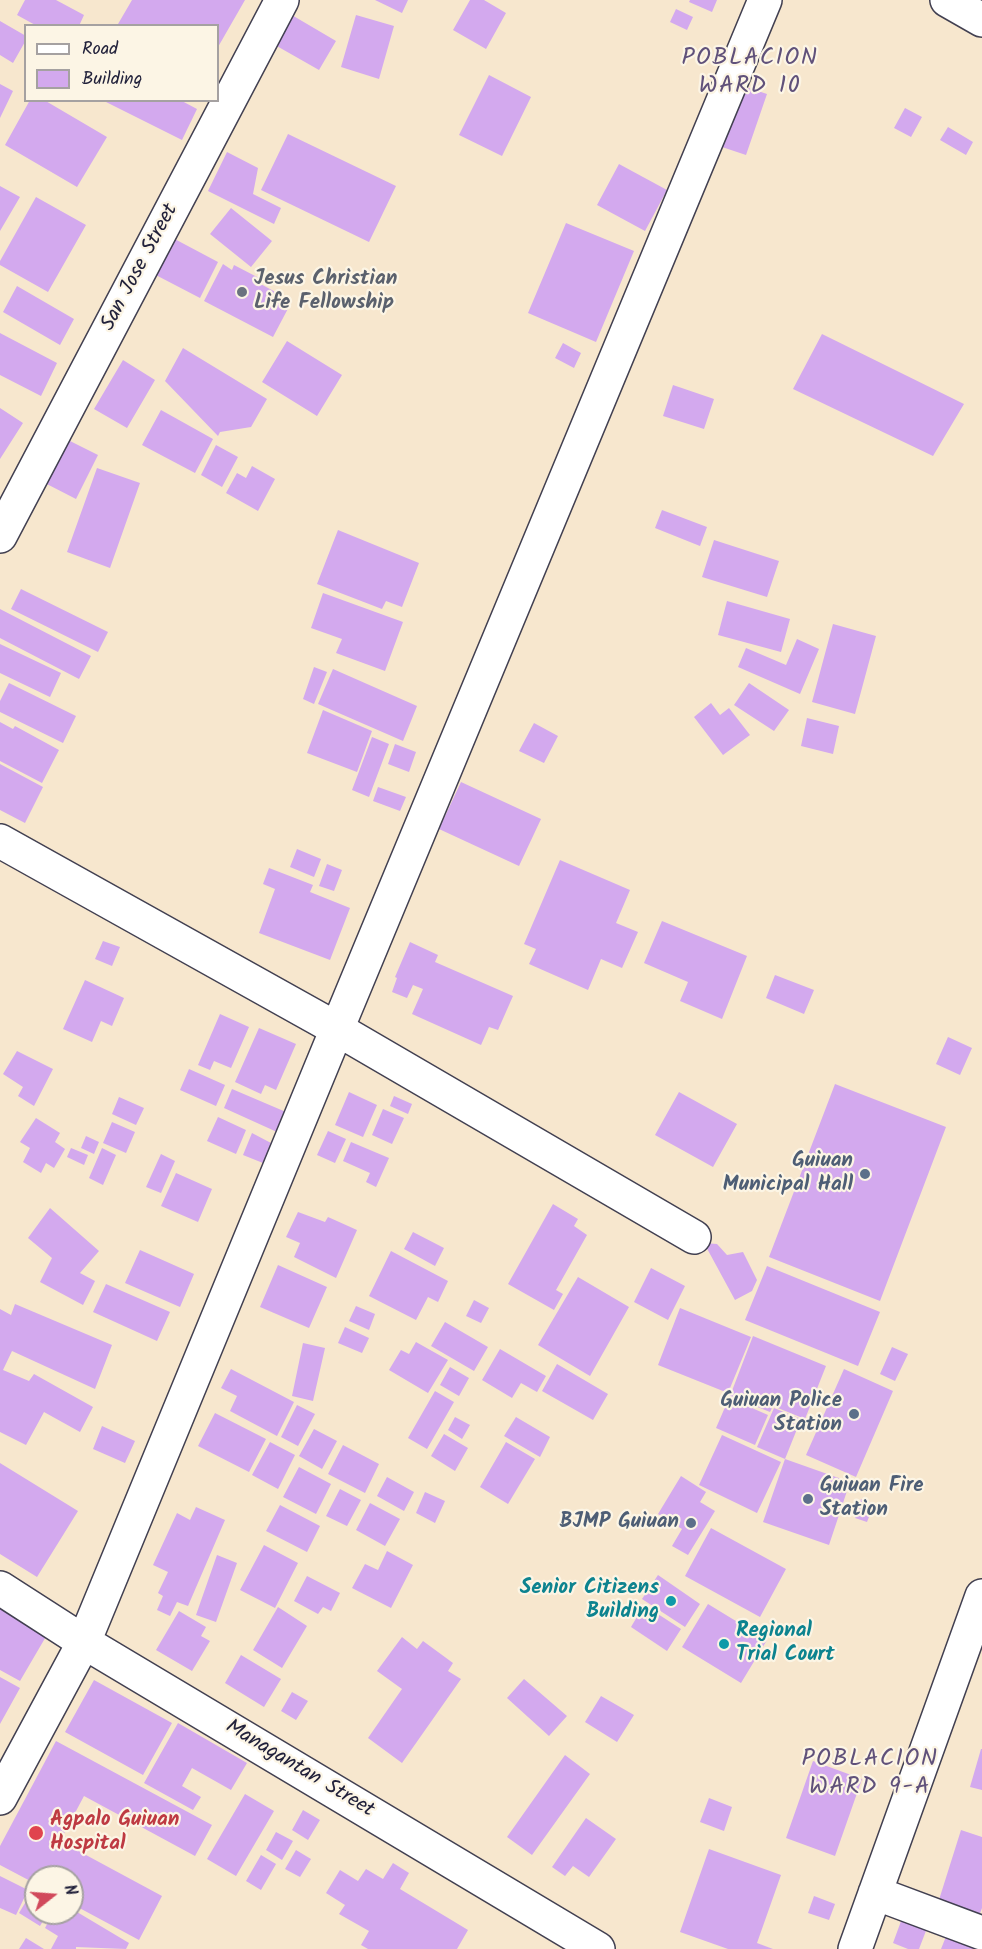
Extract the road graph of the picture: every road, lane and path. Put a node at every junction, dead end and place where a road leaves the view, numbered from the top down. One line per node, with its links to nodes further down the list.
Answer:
1 (282, 0): 5 (street, San Jose Street)
2 (765, 0): 7 (street)
3 (947, 0): 4 (street)
4 (982, 20)
5 (0, 536)
6 (0, 841): 7 (street)
7 (337, 1029): 8 (street); 11 (street)
8 (694, 1237)
9 (0, 1588): 11 (street, Managantan Street)
10 (982, 1596): 13 (street)
11 (84, 1642): 12 (street); 15 (street, Managantan Street)
12 (0, 1798)
13 (875, 1893): 14 (street); 16 (street)
14 (982, 1933)
15 (598, 1949)
16 (855, 1949)

